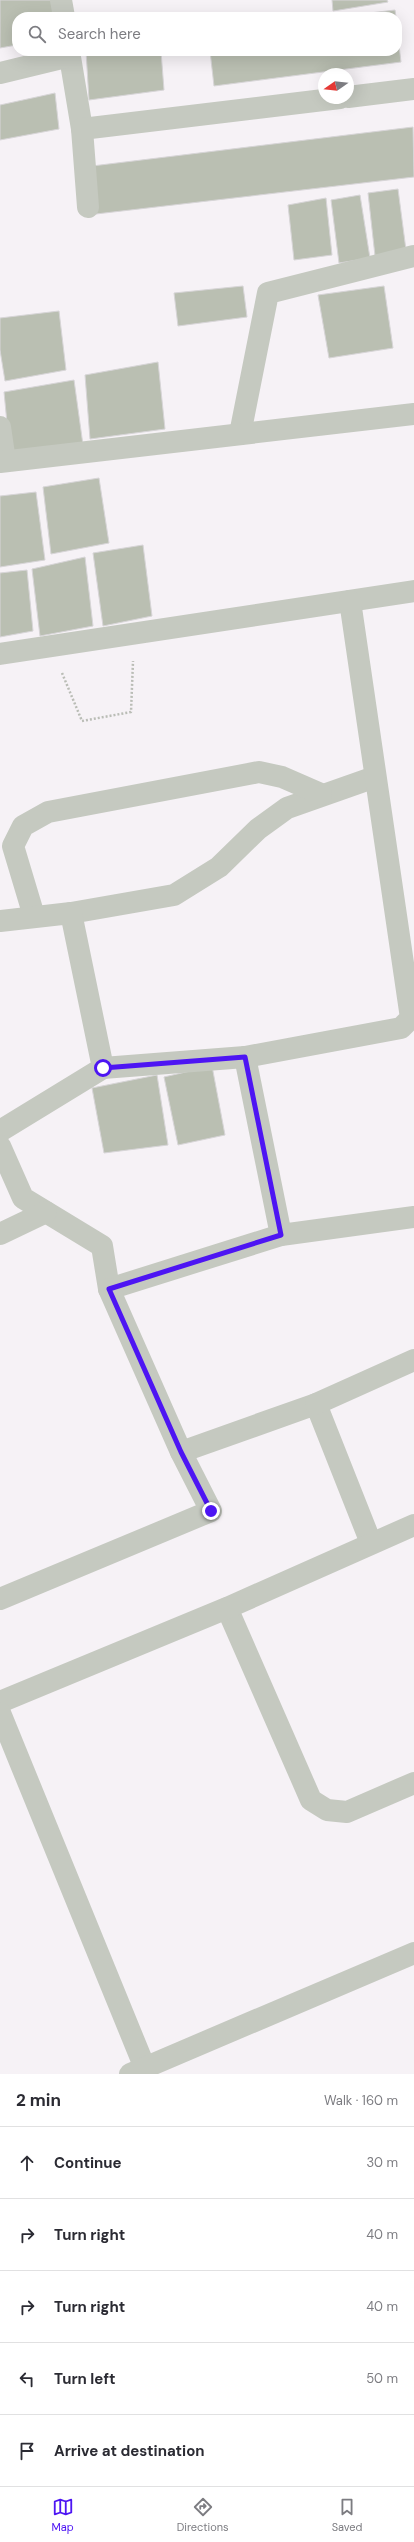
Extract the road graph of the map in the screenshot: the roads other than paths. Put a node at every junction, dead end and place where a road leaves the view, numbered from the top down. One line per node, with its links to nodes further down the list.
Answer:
1 (61, 0): 2 (street)
2 (63, 12)
3 (63, 56): 5 (street)
4 (70, 56): 9 (street)
5 (0, 73)
6 (414, 89): 7 (street)
7 (354, 96)
8 (318, 101): 9 (street)
9 (82, 129): 10 (street)
10 (88, 207)
11 (414, 256): 14 (street)
12 (414, 414): 14 (street)
13 (0, 427): 15 (street)
14 (240, 434): 15 (street)
15 (3, 461)
16 (414, 591): 17 (street)
17 (350, 601): 18 (street); 19 (street)
18 (0, 654)
19 (375, 777): 20 (street); 24 (street)
20 (321, 794): 21 (street); 22 (street)
21 (70, 914): 22 (street); 26 (street)
22 (34, 916): 23 (street)
23 (0, 921)
24 (413, 1024): 25 (street)
25 (245, 1057): 26 (street); 32 (street)
26 (103, 1068): 27 (street)
27 (0, 1131)
28 (0, 1146): 29 (street)
29 (46, 1212): 31 (street); 33 (street)
30 (414, 1217): 32 (street)
31 (0, 1234)
32 (281, 1235): 33 (street)
33 (109, 1289): 36 (street)
34 (414, 1360): 35 (street)
35 (316, 1404): 36 (street); 38 (street)
36 (181, 1452): 39 (street)
37 (414, 1525): 38 (street)
38 (371, 1544): 40 (street)
39 (0, 1599)
40 (226, 1608): 41 (street); 43 (street)
41 (0, 1702)
42 (0, 1713): 45 (street)
43 (414, 1783)
44 (414, 1953): 45 (street)
45 (138, 2071)

